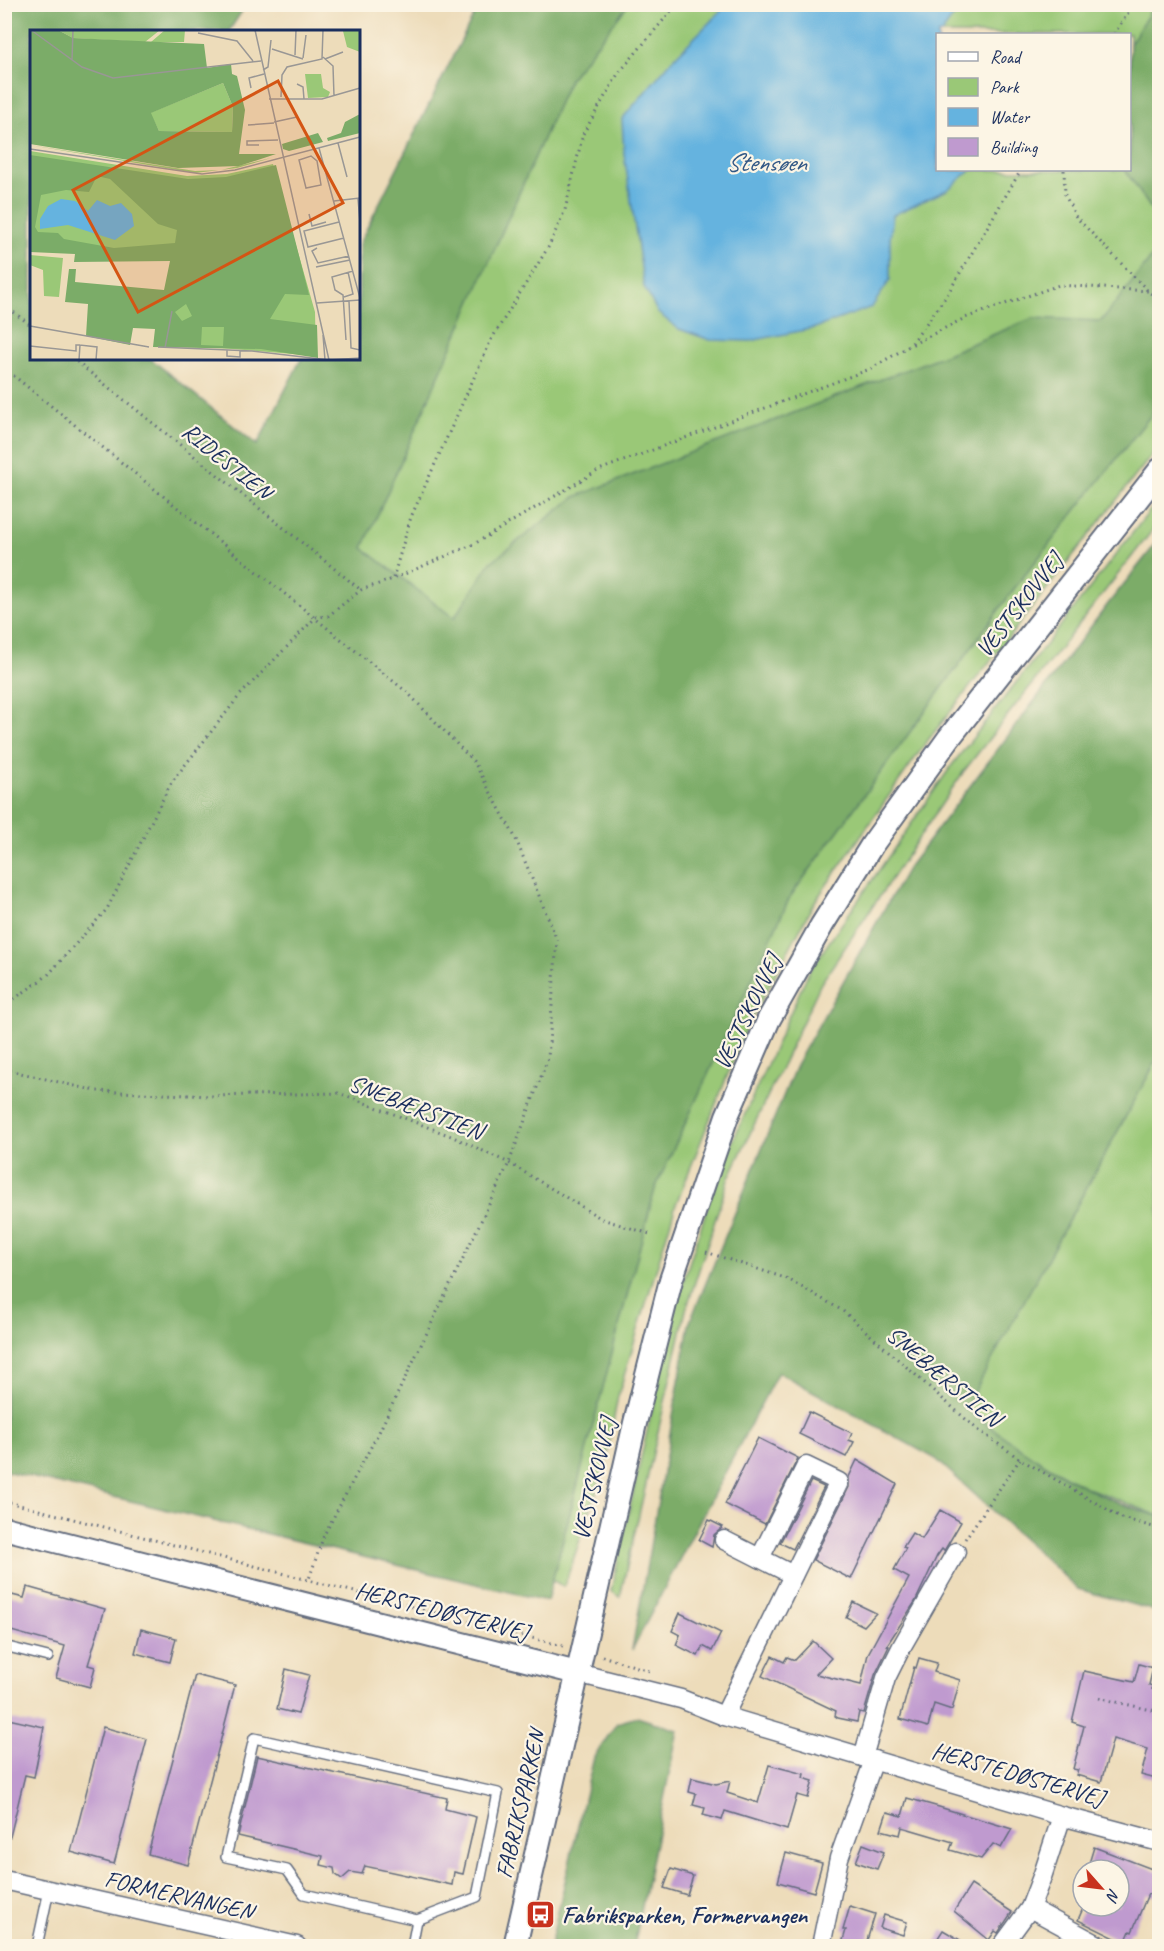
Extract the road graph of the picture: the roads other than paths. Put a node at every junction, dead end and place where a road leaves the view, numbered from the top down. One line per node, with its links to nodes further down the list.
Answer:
1 (1160, 470): 9 (street, VESTSKOVVEJ)
2 (4, 1528): 9 (street, HERSTEDØSTERVEJ)
3 (724, 1540): 5 (street)
4 (956, 1552): 11 (street)
5 (760, 1558): 6 (street); 6 (street)
6 (794, 1575): 10 (street)
7 (4, 1646): 8 (lane)
8 (48, 1658)
9 (577, 1673): 10 (street, HERSTEDØSTERVEJ); 22 (street, FABRIKSPARKEN)
10 (724, 1716): 11 (street, HERSTEDØSTERVEJ)
11 (868, 1758): 12 (street, HERSTEDØSTERVEJ); 18 (street)
12 (1062, 1816): 13 (street, HERSTEDØSTERVEJ); 16 (street)
13 (1160, 1842)
14 (4, 1880): 15 (street, FORMERVANGEN)
15 (49, 1890): 19 (lane); 20 (street, FORMERVANGEN)
16 (1030, 1908): 23 (street); 24 (street)
17 (417, 1920): 17 (lane); 21 (lane)
18 (821, 1946)
19 (37, 1947)
20 (297, 1947)
21 (412, 1947)
22 (515, 1947)
23 (1002, 1947)
24 (1100, 1947)

